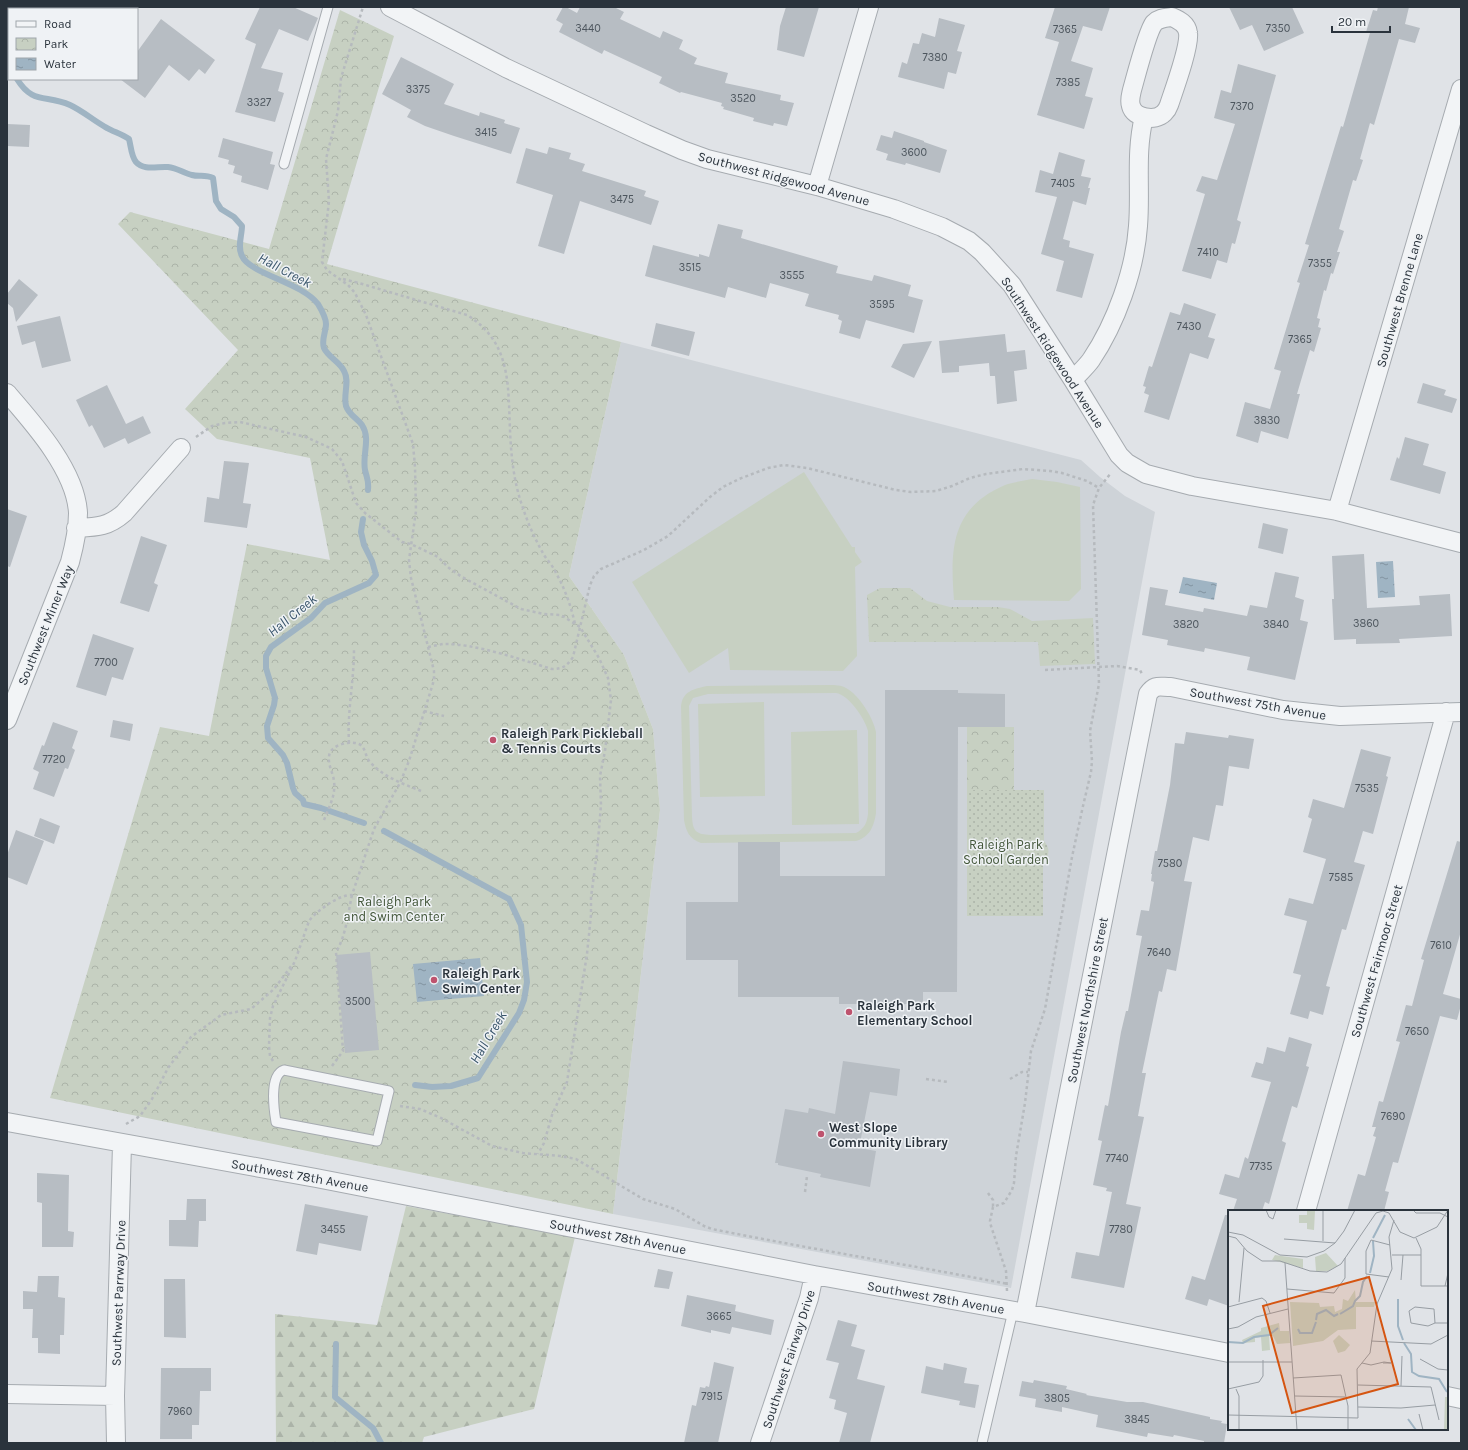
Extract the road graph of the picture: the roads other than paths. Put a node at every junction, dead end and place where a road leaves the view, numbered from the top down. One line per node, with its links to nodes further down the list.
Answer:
1 (328, 7): 6 (lane)
2 (390, 7): 7 (street, Southwest Ridgewood Avenue)
3 (869, 7): 7 (street)
4 (1461, 89): 11 (street, Southwest Brenne Lane)
5 (1144, 117): 5 (street); 8 (street)
6 (284, 164)
7 (817, 186): 8 (street, Southwest Ridgewood Avenue)
8 (1073, 380): 11 (street, Southwest Ridgewood Avenue)
9 (7, 393): 12 (street, Southwest Miner Way)
10 (181, 448): 12 (street)
11 (1337, 511): 13 (street, Southwest Ridgewood Avenue)
12 (76, 528): 16 (street, Southwest Miner Way)
13 (1461, 543)
14 (1152, 689): 15 (street, Southwest 75th Avenue); 22 (street, Southwest Northshire Street)
15 (1453, 712): 20 (street, Southwest Fairmoor Street)
16 (7, 720)
17 (386, 1104): 17 (lane)
18 (7, 1122): 19 (street, Southwest 78th Avenue)
19 (115, 1142): 21 (street, Southwest 78th Avenue); 25 (street, Southwest Parrway Drive)
20 (1306, 1210)
21 (814, 1275): 22 (street, Southwest 78th Avenue); 29 (street, Southwest Fairway Drive)
22 (1014, 1311): 23 (street, Southwest 78th Avenue); 30 (lane)
23 (1228, 1353)
24 (7, 1394): 25 (street)
25 (115, 1396): 28 (street, Southwest Parrway Drive)
26 (1448, 1396): 27 (street)
27 (1461, 1399)
28 (116, 1443)
29 (760, 1443)
30 (982, 1443)

